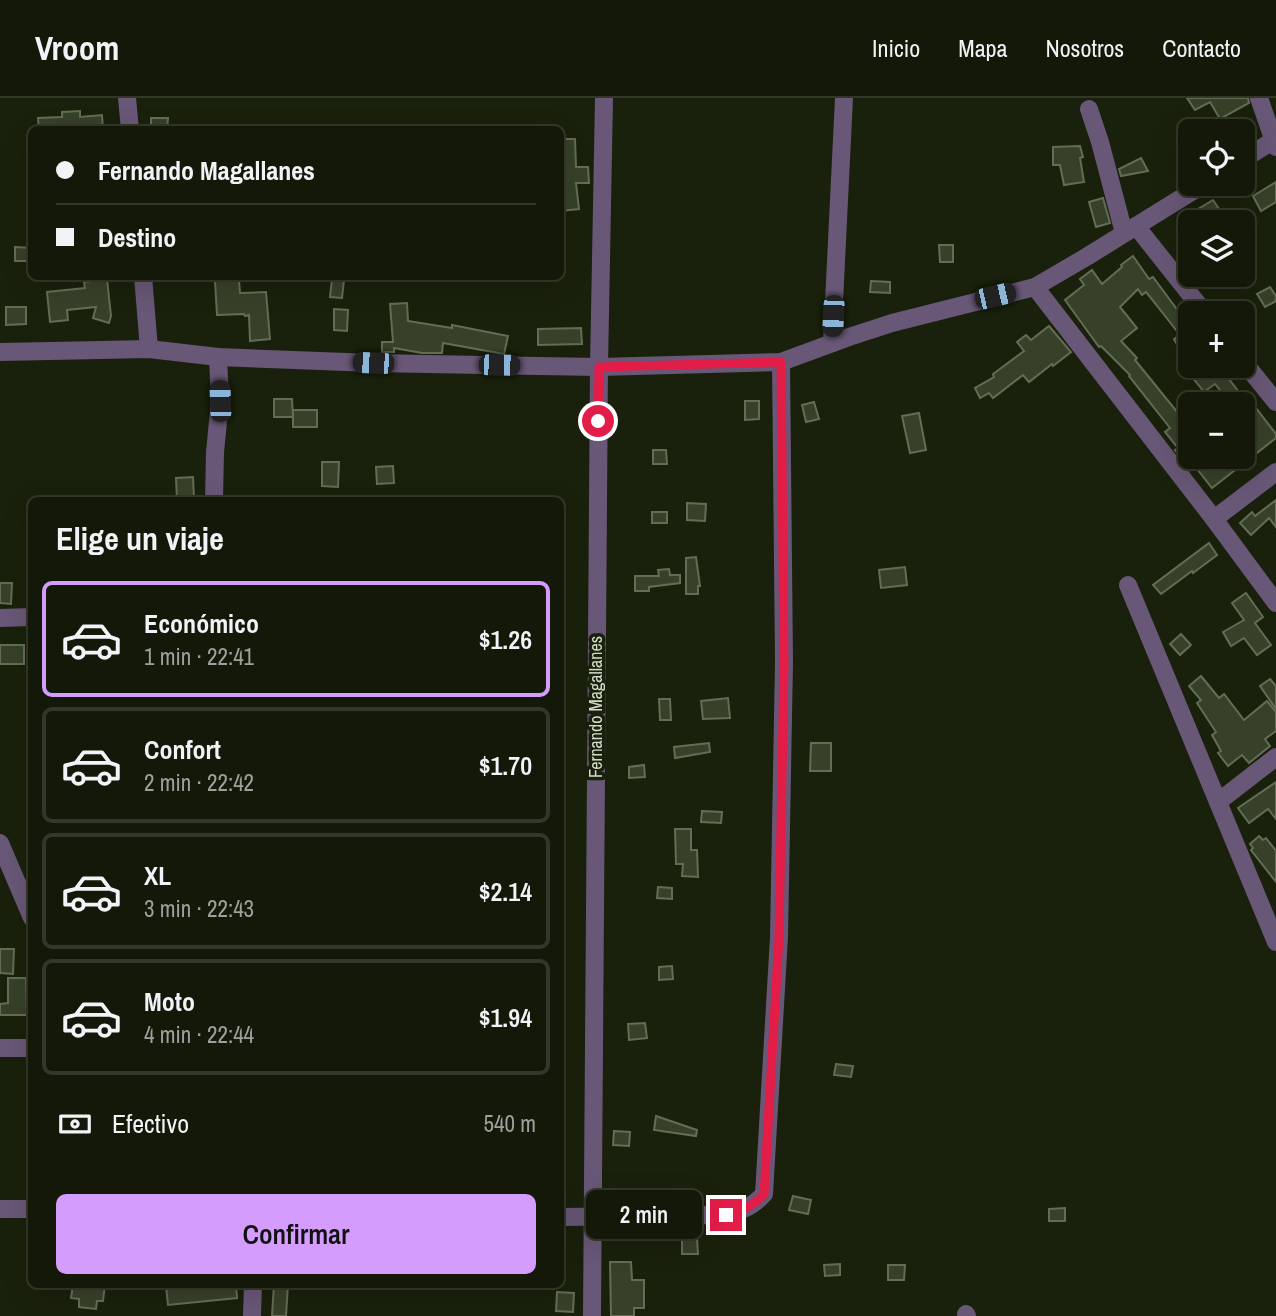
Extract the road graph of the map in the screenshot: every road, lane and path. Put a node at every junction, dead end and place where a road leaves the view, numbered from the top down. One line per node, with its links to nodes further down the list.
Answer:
1 (127, 98): 6 (street)
2 (604, 98): 19 (street, Fernando Magallanes)
3 (844, 98): 14 (street)
4 (1259, 98): 7 (street)
5 (1089, 109): 10 (street)
6 (130, 126)
7 (1275, 142): 8 (street)
8 (1255, 153)
9 (1185, 196): 10 (street)
10 (1130, 230): 12 (street); 13 (street)
11 (143, 280): 15 (street)
12 (1035, 287): 14 (street); 24 (street)
13 (1194, 301)
14 (832, 343): 18 (street)
15 (149, 349): 16 (street); 17 (street)
16 (0, 352)
17 (218, 357): 19 (street); 23 (street)
18 (781, 362): 19 (street); 39 (street)
19 (599, 367): 39 (street, Fernando Magallanes)
20 (1255, 376): 21 (street)
21 (1276, 402)
22 (1276, 472): 24 (street)
23 (214, 497)
24 (1213, 519): 26 (street)
25 (1128, 585): 30 (street)
26 (1276, 603)
27 (28, 617): 28 (street)
28 (0, 618)
29 (1276, 757): 30 (street)
30 (1218, 802): 33 (street)
31 (0, 844): 32 (street)
32 (28, 909)
33 (1276, 942)
34 (0, 1048): 35 (street)
35 (28, 1048)
36 (0, 1209): 37 (street)
37 (28, 1209)
38 (564, 1217): 39 (street)
39 (593, 1217): 42 (street, Fernando Magallanes)
40 (253, 1288): 41 (street)
41 (252, 1316)
42 (592, 1316)

